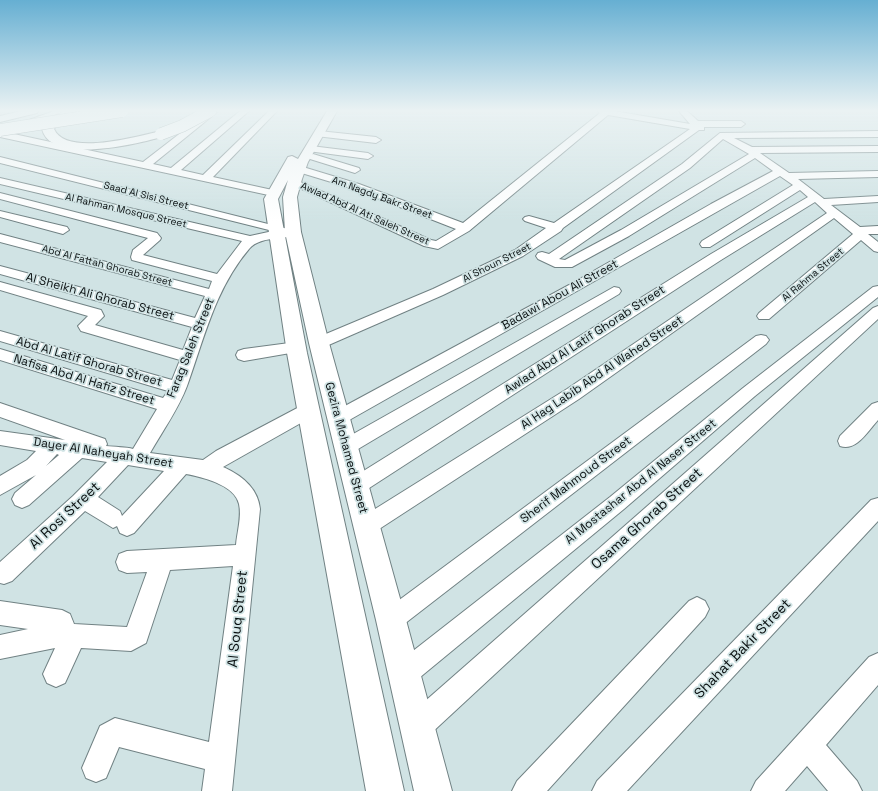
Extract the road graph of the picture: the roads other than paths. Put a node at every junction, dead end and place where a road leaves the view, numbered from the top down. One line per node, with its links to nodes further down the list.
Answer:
1 (66, 148): 19 (street)
2 (167, 148): 22 (street)
3 (201, 148): 24 (street)
4 (216, 148): 16 (street)
5 (236, 148): 28 (street)
6 (306, 148): 20 (main road, Gezira Mohamed Street)
7 (310, 148): 20 (main road, Gezira Mohamed Street)
8 (351, 148): 20 (street)
9 (559, 148): 37 (street, Awlad Abd Al Ati Saleh Street)
10 (668, 148): 38 (street, Al Shoun Street)
11 (708, 148): 48 (street)
12 (746, 148): 14 (street)
13 (878, 149): 14 (street)
14 (753, 152): 25 (street); 48 (street)
15 (140, 154): 19 (street)
16 (208, 155)
17 (368, 156): 20 (street)
18 (0, 160): 41 (street, Saad Al Sisi Street)
19 (129, 163): 22 (street)
20 (300, 164): 23 (street); 28 (street); 37 (street, Am Nagdy Bakr Street); 37 (street, Awlad Abd Al Ati Saleh Street); 41 (main road, Gezira Mohamed Street)
21 (197, 165): 27 (street)
22 (144, 166): 24 (street)
23 (355, 170)
24 (172, 172): 27 (street)
25 (784, 174): 26 (street); 30 (street); 69 (street, Badawi Abou Ali Street)
26 (878, 174)
27 (186, 175): 28 (street)
28 (205, 180)
29 (0, 181): 44 (street, Al Rahman Mosque Street)
30 (800, 185): 33 (street); 45 (street)
31 (0, 196): 52 (street)
32 (878, 199): 33 (street)
33 (819, 200): 34 (street); 79 (street, Awlad Abd Al Latif Ghorab Street)
34 (834, 213): 42 (street); 83 (street, Al Hag Labib Abd Al Wahed Street)
35 (0, 214): 39 (street)
36 (529, 219): 38 (street)
37 (465, 228)
38 (557, 228): 47 (street, Al Shoun Street)
39 (63, 230)
40 (878, 230): 42 (street)
41 (282, 232): 44 (street); 60 (main road, Gezira Mohamed Street)
42 (859, 233): 46 (street); 56 (street, Al Rahma Street)
43 (0, 238): 52 (street, Abd Al Fattah Ghorab Street)
44 (251, 240): 52 (street, Farag Saleh Street)
45 (706, 244)
46 (878, 248)
47 (528, 249): 48 (street); 60 (street, Al Shoun Street)
48 (550, 259)
49 (19, 263): 50 (street)
50 (2, 271): 57 (street, Al Sheikh Ali Ghorab Street)
51 (0, 286): 63 (street)
52 (216, 287): 57 (street, Farag Saleh Street)
53 (878, 290): 95 (street, Al Mostashar Abd Al Naser Street)
54 (614, 291): 73 (street, Badawi Abou Ali Street)
55 (878, 311): 96 (street, Osama Ghorab Street)
56 (764, 316)
57 (200, 324): 63 (street, Farag Saleh Street)
58 (0, 336): 64 (street, Abd Al Latif Ghorab Street)
59 (762, 340): 90 (street, Sherif Mahmoud Street)
60 (308, 345): 62 (street, Al Shoun Street); 68 (main road, Gezira Mohamed Street); 69 (main road, Gezira Mohamed Street)
61 (0, 354): 65 (street, Nafisa Abd Al Hafiz Street)
62 (244, 355)
63 (190, 357): 64 (street, Farag Saleh Street)
64 (178, 388): 65 (street, Farag Saleh Street)
65 (168, 406): 75 (street, Farag Saleh Street)
66 (878, 409): 71 (street)
67 (0, 410): 75 (street)
68 (309, 410): 77 (street); 101 (main road, Gezira Mohamed Street)
69 (338, 418): 73 (main road, Gezira Mohamed Street)
70 (0, 438): 72 (street, Dayer Al Naheyah Street)
71 (847, 441)
72 (54, 445): 74 (street, Dayer Al Naheyah Street); 78 (street)
73 (346, 447): 79 (main road, Gezira Mohamed Street)
74 (79, 449): 75 (street, Dayer Al Naheyah Street); 80 (street)
75 (130, 457): 76 (street, Dayer Al Naheyah Street); 81 (street, Al Rosi Street)
76 (182, 465): 77 (street, Dayer Al Naheyah Street); 81 (street)
77 (206, 469): 84 (street, Al Souq Street)
78 (0, 486)
79 (356, 486): 83 (main road, Gezira Mohamed Street)
80 (22, 499)
81 (84, 499): 87 (street, Al Rosi Street)
82 (878, 507): 104 (street, Shahat Bakir Street)
83 (366, 526): 90 (main road, Gezira Mohamed Street)
84 (245, 556): 85 (street); 98 (street, Al Souq Street)
85 (162, 560): 86 (street); 91 (street)
86 (127, 562)
87 (4, 573)
88 (697, 609): 103 (street)
89 (0, 613): 91 (street)
90 (391, 620): 95 (main road, Gezira Mohamed Street)
91 (66, 636): 92 (street); 94 (street)
92 (0, 647)
93 (878, 666): 97 (street)
94 (56, 674)
95 (404, 674): 96 (main road, Gezira Mohamed Street)
96 (417, 726): 102 (main road, Gezira Mohamed Street)
97 (807, 746): 105 (street); 106 (street)
98 (221, 759): 99 (street); 100 (street, Al Souq Street)
99 (96, 768)
100 (217, 791)
101 (385, 791)
102 (433, 791)
103 (528, 791)
104 (607, 791)
105 (766, 791)
106 (847, 791)

